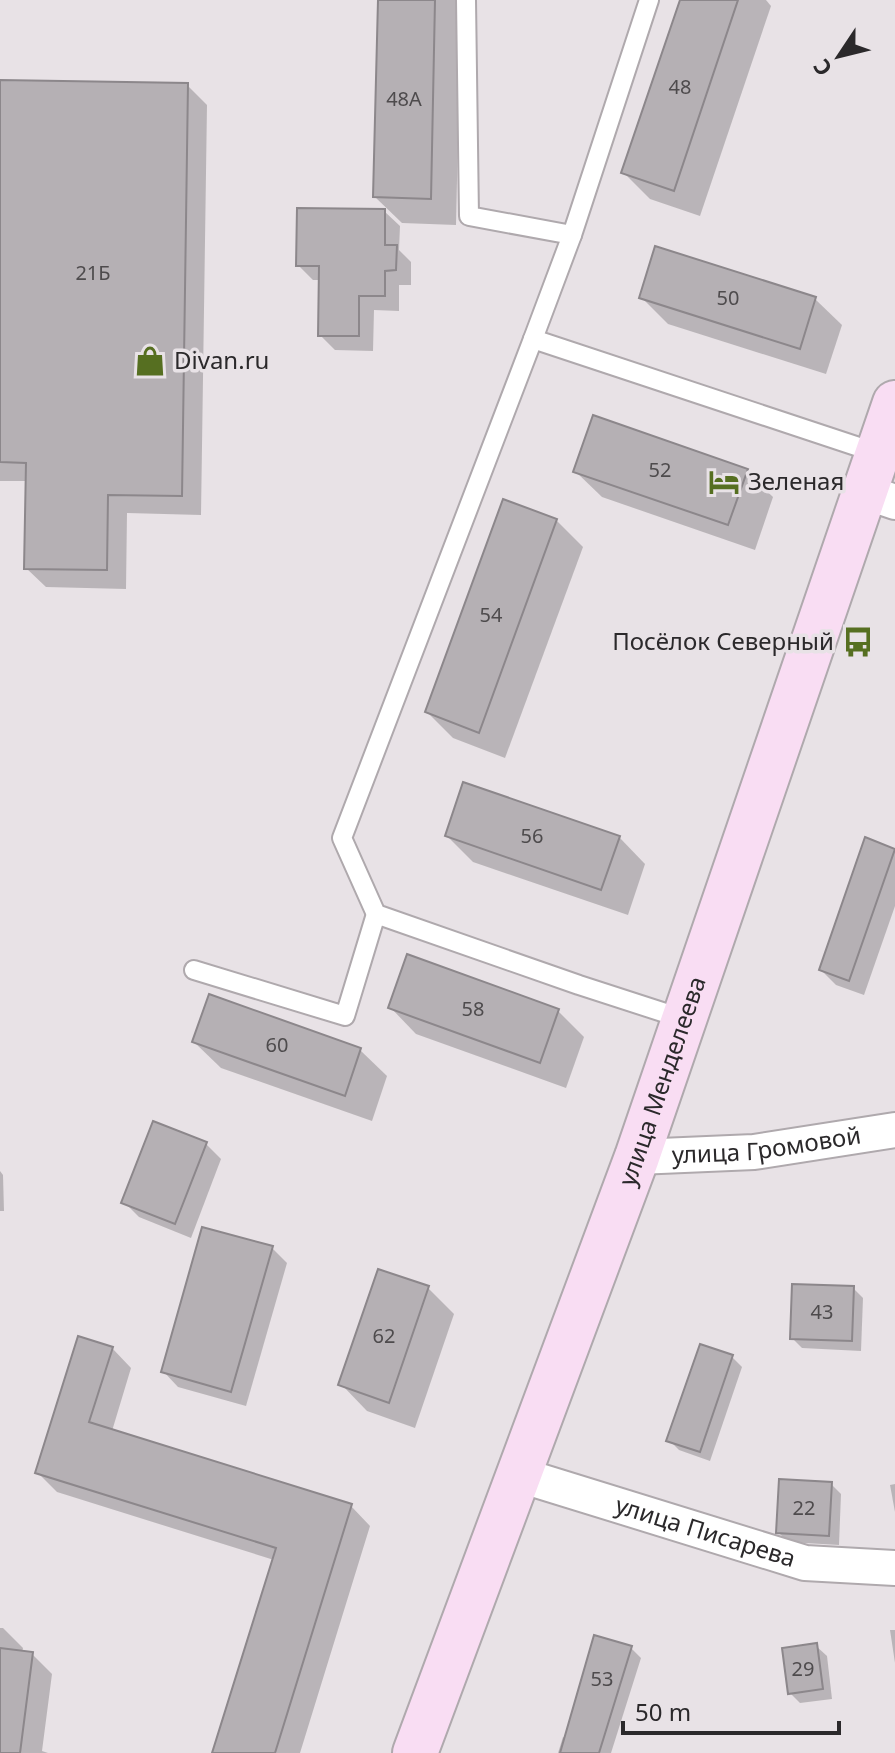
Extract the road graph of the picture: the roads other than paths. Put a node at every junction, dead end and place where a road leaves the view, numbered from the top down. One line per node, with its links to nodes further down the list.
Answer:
1 (466, 0): 3 (lane)
2 (649, 0): 3 (lane)
3 (572, 235): 4 (lane)
4 (533, 339): 6 (lane); 7 (lane)
5 (895, 403): 6 (main road, улица Менделеева)
6 (878, 482): 9 (main road, улица Менделеева)
7 (376, 914): 8 (lane); 9 (lane)
8 (194, 970)
9 (684, 1019): 11 (main road, улица Менделеева)
10 (895, 1130): 11 (street, улица Громовой)
11 (637, 1157): 12 (main road, улица Менделеева)
12 (520, 1475): 13 (street, улица Писарева); 14 (main road, улица Менделеева)
13 (895, 1568)
14 (415, 1753)

